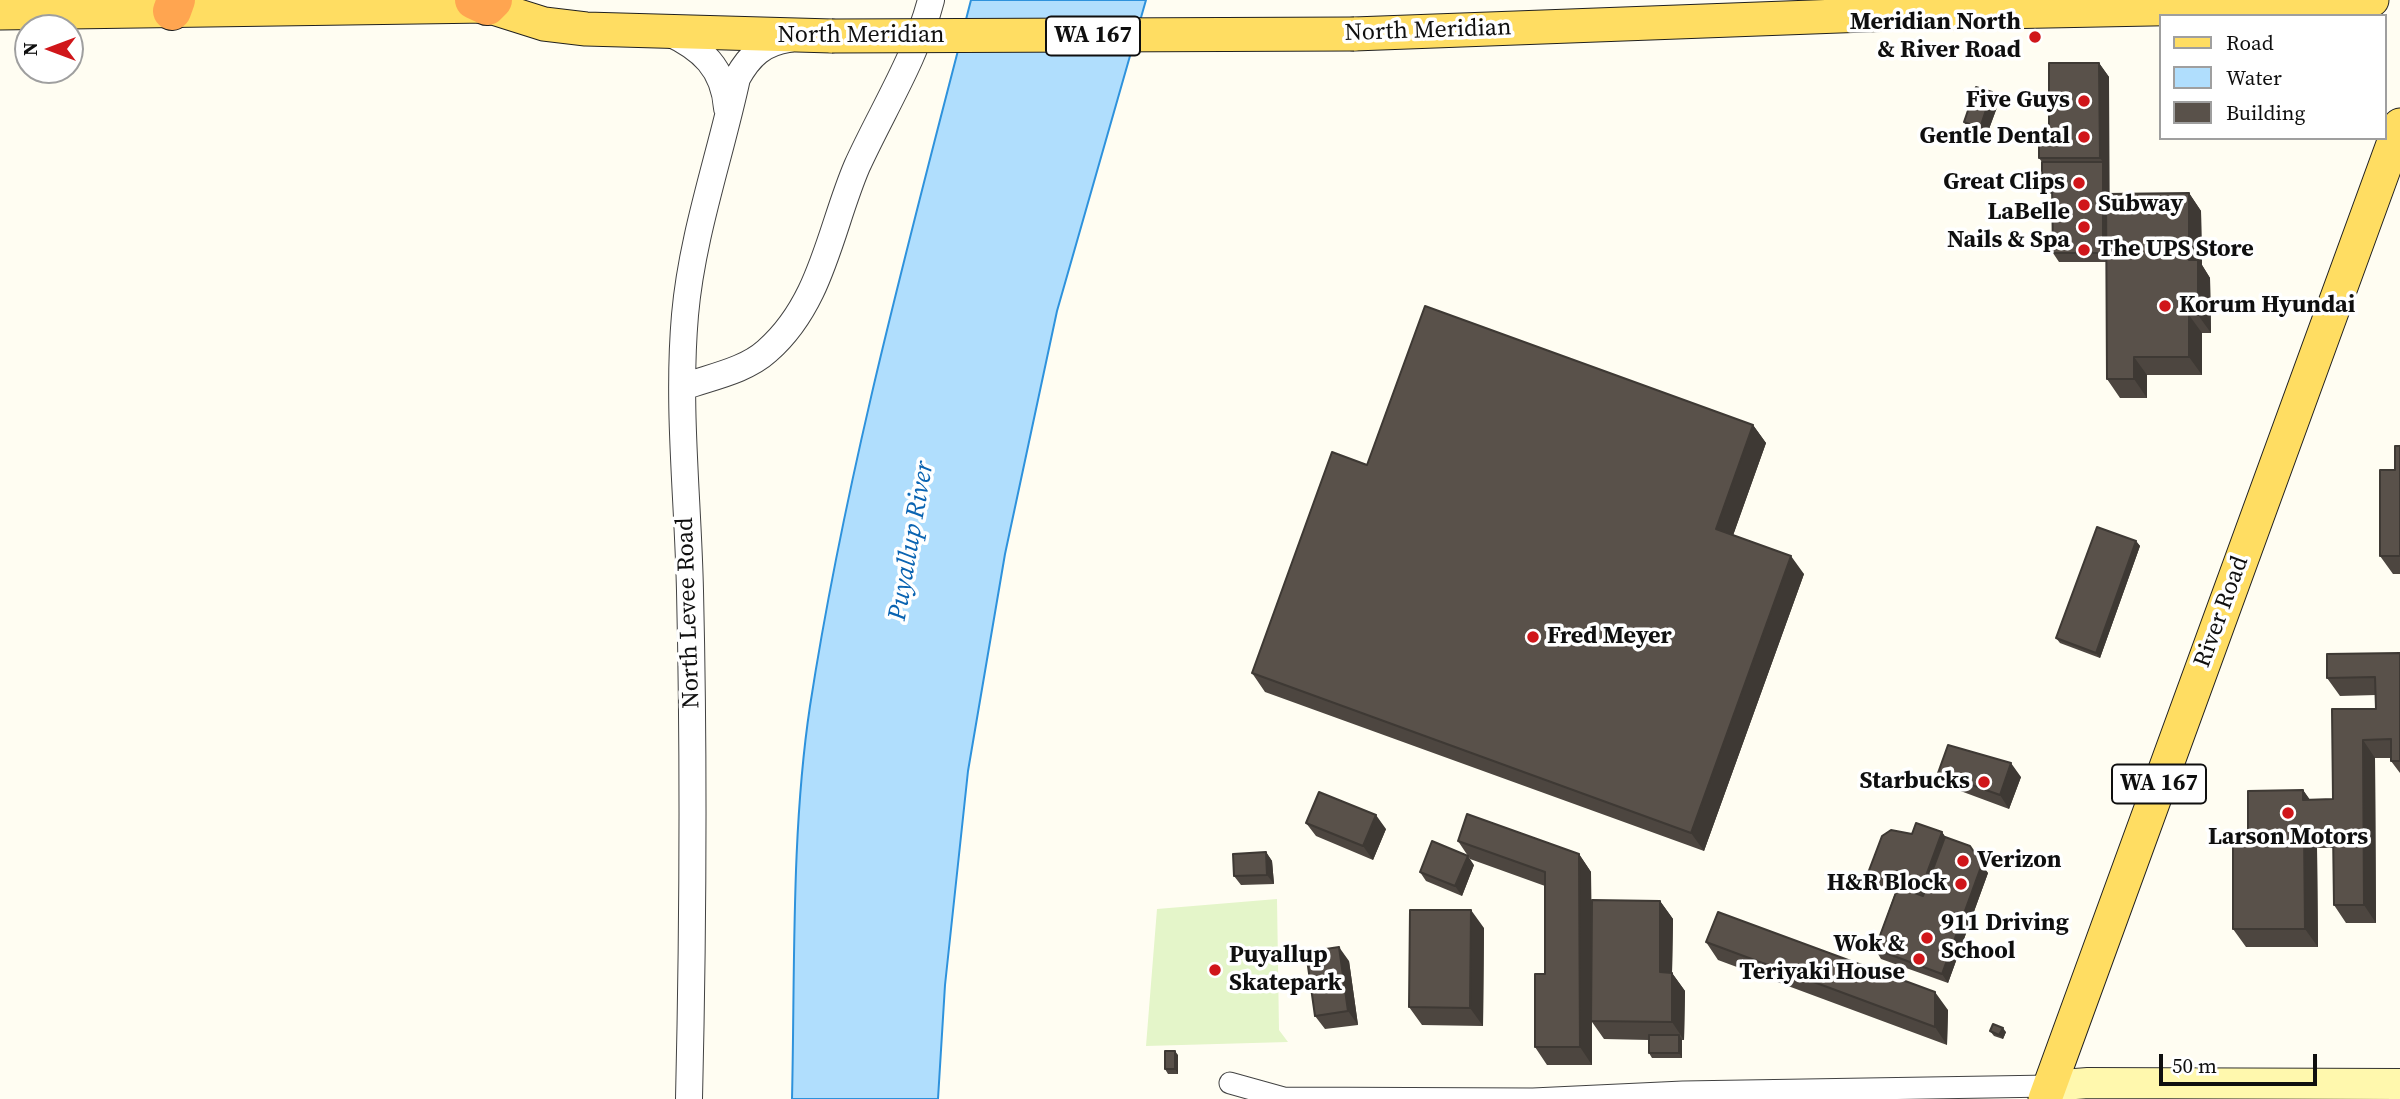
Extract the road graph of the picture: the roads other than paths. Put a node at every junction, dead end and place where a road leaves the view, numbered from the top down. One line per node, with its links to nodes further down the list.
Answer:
1 (931, 0): 14 (street)
2 (2372, 0): 5 (main road, North Meridian)
3 (491, 1): 4 (main road, North Meridian); 8 (main road, North Meridian / WA 167)
4 (174, 5): 6 (main road, North Meridian)
5 (2255, 8): 7 (main road, WA 167); 9 (main road, North Meridian / WA 167, bridge)
6 (3, 12)
7 (2308, 14)
8 (667, 32): 9 (main road, North Meridian / WA 167); 11 (street)
9 (818, 36): 11 (street)
10 (2400, 125): 13 (main road, River Road / WA 167)
11 (726, 131): 14 (street, North Levee Road)
12 (2377, 140): 13 (main road, WA 167)
13 (2364, 224): 17 (main road, River Road / WA 167)
14 (683, 387): 18 (street, North Levee Road)
15 (1230, 1083): 17 (street)
16 (2400, 1084): 17 (main road)
17 (2048, 1092)
18 (689, 1099)

